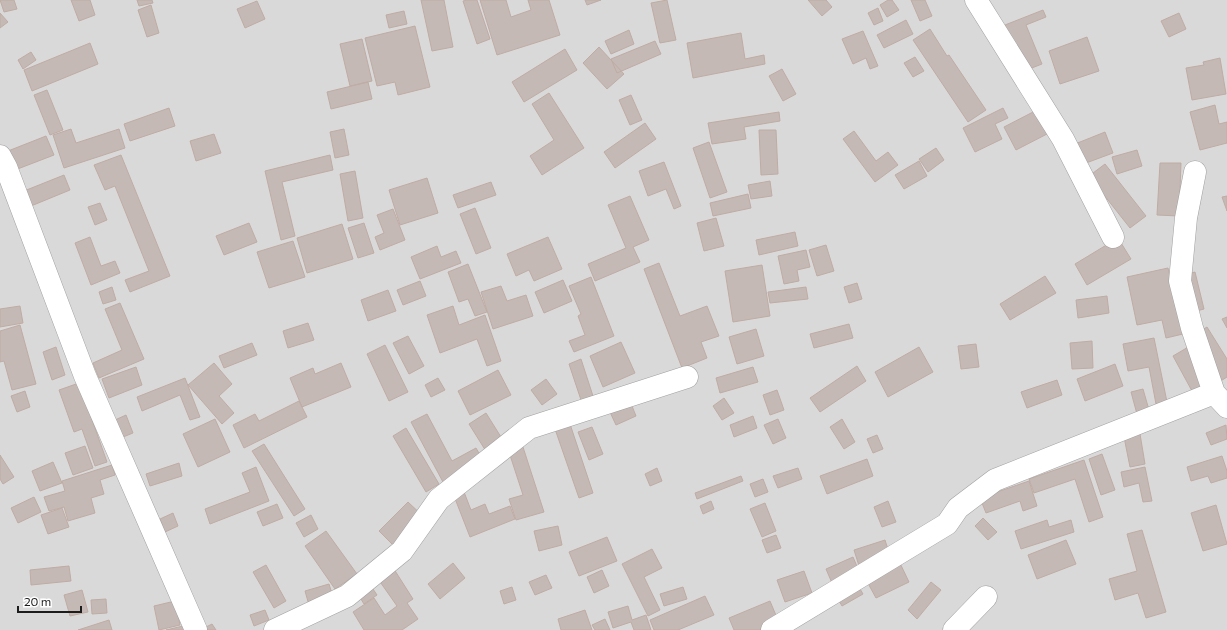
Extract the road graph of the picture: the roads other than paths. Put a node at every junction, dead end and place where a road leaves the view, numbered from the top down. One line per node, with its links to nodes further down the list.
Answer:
1 (976, 0): 4 (street)
2 (0, 156): 8 (street)
3 (1195, 172): 6 (street)
4 (1113, 237)
5 (687, 377): 9 (street)
6 (1220, 400): 10 (street)
7 (986, 597): 11 (street)
8 (196, 630)
9 (275, 630)
10 (772, 630)
11 (954, 630)

